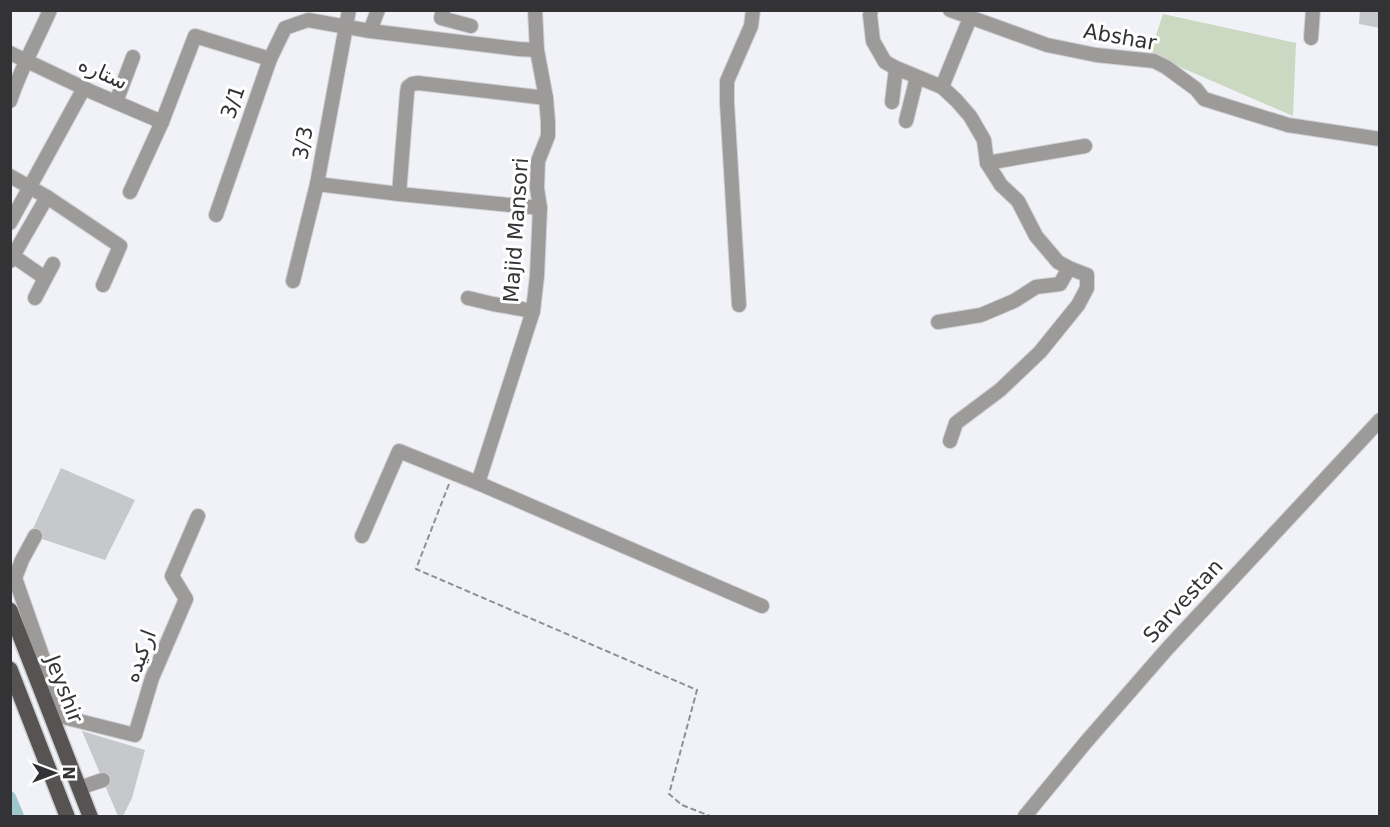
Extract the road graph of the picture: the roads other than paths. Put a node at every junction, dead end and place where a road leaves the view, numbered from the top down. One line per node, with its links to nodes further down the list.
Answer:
1 (50, 10): 20 (street)
2 (350, 10): 12 (street, 3/3)
3 (378, 10): 14 (street)
4 (443, 10): 13 (street)
5 (536, 10): 16 (street, Majid Mansori)
6 (753, 10): 49 (street)
7 (871, 10): 21 (street)
8 (950, 10): 11 (street, Abshar)
9 (1312, 10): 15 (street)
10 (309, 15): 12 (street); 19 (street, 3/1)
11 (970, 18): 23 (street); 31 (street, Abshar)
12 (346, 26): 14 (street); 35 (street, 3/3)
13 (471, 26)
14 (370, 30): 16 (street)
15 (1311, 38)
16 (537, 50): 25 (street, Majid Mansori)
17 (10, 53): 20 (street, ستاره)
18 (133, 57): 27 (street)
19 (270, 59): 30 (street); 41 (street, 3/1)
20 (27, 62): 24 (street, ستاره); 26 (street)
21 (896, 68): 22 (street); 28 (street)
22 (917, 77): 23 (street); 29 (street)
23 (942, 87): 33 (street)
24 (84, 88): 27 (street, ستاره); 36 (street)
25 (546, 98): 38 (street); 40 (street, Majid Mansori)
26 (10, 100)
27 (116, 102): 30 (street, ستاره)
28 (892, 102)
29 (906, 121)
30 (162, 122): 37 (street)
31 (1380, 139)
32 (1085, 146): 33 (street)
33 (987, 163): 45 (street)
34 (10, 177): 36 (street)
35 (317, 184): 38 (street); 46 (street, 3/3)
36 (30, 187): 39 (street); 42 (street)
37 (130, 192)
38 (399, 195): 40 (street)
39 (47, 197): 43 (street); 47 (street)
40 (540, 208): 50 (street, Majid Mansori)
41 (216, 214)
42 (10, 223)
43 (12, 259): 44 (street)
44 (53, 264)
45 (1069, 268): 51 (street); 53 (street)
46 (293, 281)
47 (103, 285)
48 (468, 298): 50 (street)
49 (739, 304)
50 (533, 311): 54 (street, Majid Mansori)
51 (938, 322)
52 (1380, 420): 68 (street, Sarvestan)
53 (950, 441)
54 (478, 483): 57 (street); 60 (street)
55 (198, 516): 63 (street, ارکیده)
56 (34, 536): 58 (street)
57 (362, 536)
58 (16, 559): 59 (street)
59 (13, 581): 63 (street)
60 (762, 606)
61 (10, 610): 63 (main road, Jeyshir)
62 (10, 669): 66 (main road, Jeyshir)
63 (51, 714): 65 (main road, Jeyshir)
64 (103, 780): 65 (street)
65 (79, 788): 67 (main road, Jeyshir)
66 (67, 816)
67 (90, 816)
68 (1025, 816)

